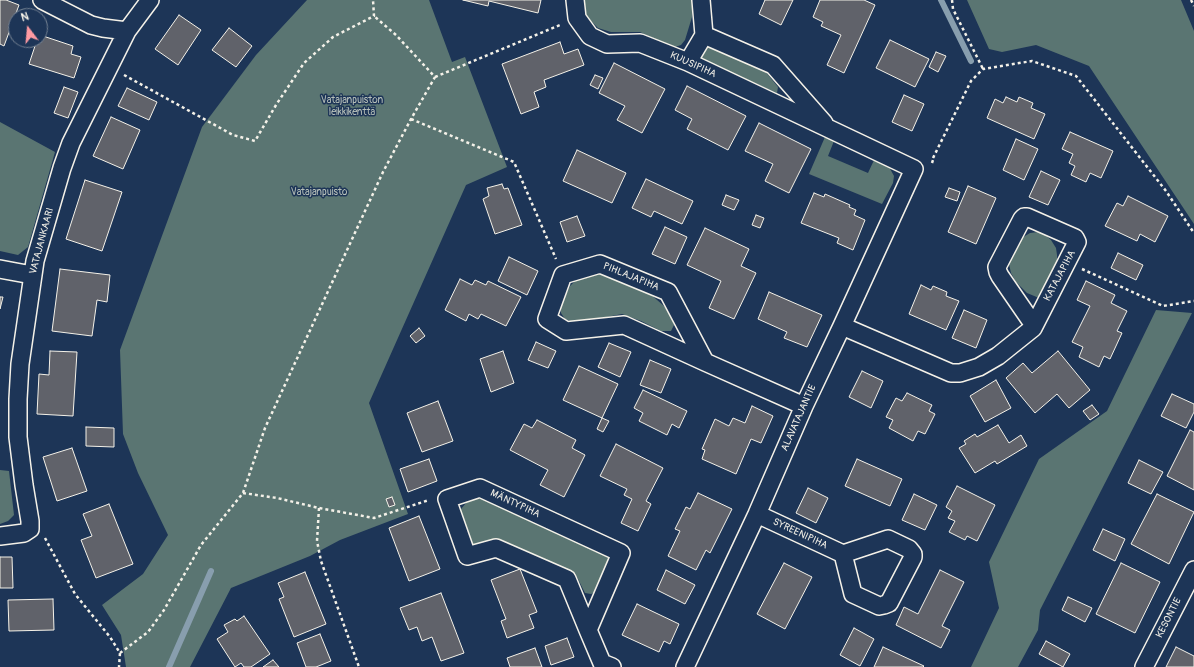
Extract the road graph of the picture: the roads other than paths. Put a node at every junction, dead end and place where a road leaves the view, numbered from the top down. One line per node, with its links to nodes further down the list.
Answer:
1 (42, 0): 5 (street)
2 (150, 0): 5 (street, VATAJANKAARI)
3 (575, 0): 7 (street, KUUSIPIHA)
4 (701, 0): 6 (street)
5 (126, 32): 11 (street, VATAJANKAARI)
6 (704, 35): 7 (street); 8 (street, KUUSIPIHA)
7 (688, 62): 8 (street, KUUSIPIHA)
8 (829, 129): 9 (street, KUUSIPIHA)
9 (914, 169): 12 (street, ALAVATAJANTIE)
10 (0, 269): 11 (street)
11 (32, 275): 17 (street, VATAJANKAARI)
12 (842, 326): 13 (street, KATAJAPIHA); 15 (street, ALAVATAJANTIE)
13 (1033, 328): 13 (street, KATAJAPIHA)
14 (705, 362): 14 (street, PIHLAJAPIHA); 15 (street)
15 (804, 406): 16 (street, ALAVATAJANTIE)
16 (757, 514): 18 (street, SYREENIPIHA); 22 (street, ALAVATAJANTIE)
17 (0, 536)
18 (843, 554)
19 (1194, 570): 23 (street, KESONTIE)
20 (588, 630): 20 (street, MÄNTYPIHA); 21 (street)
21 (612, 667)
22 (685, 667)
23 (1144, 667)

